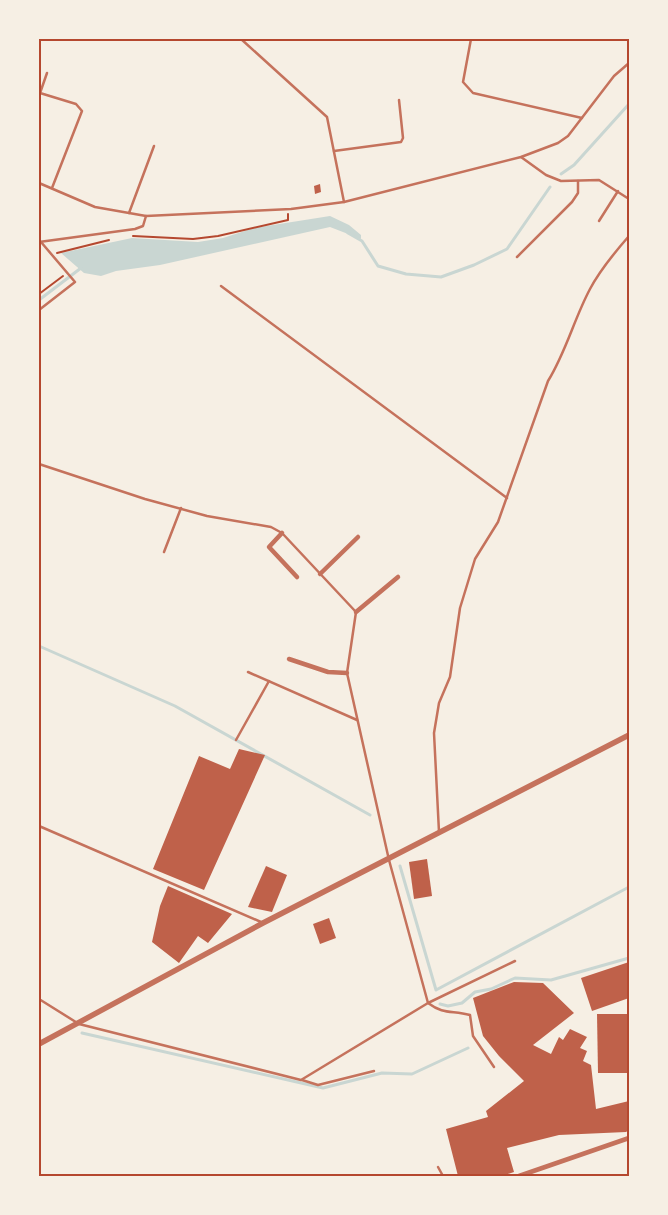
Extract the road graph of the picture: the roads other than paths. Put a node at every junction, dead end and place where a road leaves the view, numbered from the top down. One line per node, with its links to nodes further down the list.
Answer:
1 (241, 39): 9 (lane)
2 (471, 39): 7 (lane)
3 (629, 63): 7 (lane)
4 (47, 73): 5 (lane)
5 (39, 94): 13 (lane)
6 (399, 100): 9 (lane)
7 (582, 118): 10 (lane)
8 (154, 146): 17 (lane)
9 (334, 151): 16 (lane)
10 (521, 157): 11 (lane); 16 (lane)
11 (578, 182): 14 (lane); 22 (lane)
12 (39, 183): 13 (lane)
13 (52, 188): 17 (lane)
14 (618, 191): 15 (lane); 19 (lane)
15 (629, 199)
16 (344, 202): 18 (lane)
17 (129, 213): 18 (lane)
18 (146, 216): 21 (lane)
19 (599, 221)
20 (629, 236): 26 (lane)
21 (40, 242): 24 (lane)
22 (517, 257)
23 (221, 286): 26 (lane)
24 (39, 310)
25 (39, 464): 27 (lane)
26 (507, 498): 43 (lane)
27 (181, 508): 28 (lane); 30 (lane)
28 (282, 534): 31 (lane); 32 (street)
29 (358, 537): 31 (street)
30 (164, 552)
31 (320, 574): 34 (lane)
32 (297, 577)
33 (398, 577): 34 (street)
34 (356, 612): 37 (lane)
35 (289, 659): 37 (street)
36 (248, 672): 38 (lane)
37 (347, 673): 39 (lane)
38 (269, 681): 39 (lane); 41 (lane)
39 (357, 720): 44 (lane)
40 (629, 736): 43 (street)
41 (236, 740)
42 (39, 826): 45 (lane)
43 (439, 832): 44 (street)
44 (389, 860): 45 (street); 48 (lane)
45 (263, 923): 49 (street)
46 (515, 961): 48 (lane)
47 (39, 999): 49 (lane)
48 (428, 1003): 51 (lane); 53 (lane)
49 (78, 1024): 50 (street); 53 (lane)
50 (39, 1043)
51 (494, 1067)
52 (374, 1071): 53 (lane)
53 (301, 1080)
54 (629, 1138): 57 (street)
55 (438, 1167): 56 (lane)
56 (443, 1176)
57 (519, 1176)

